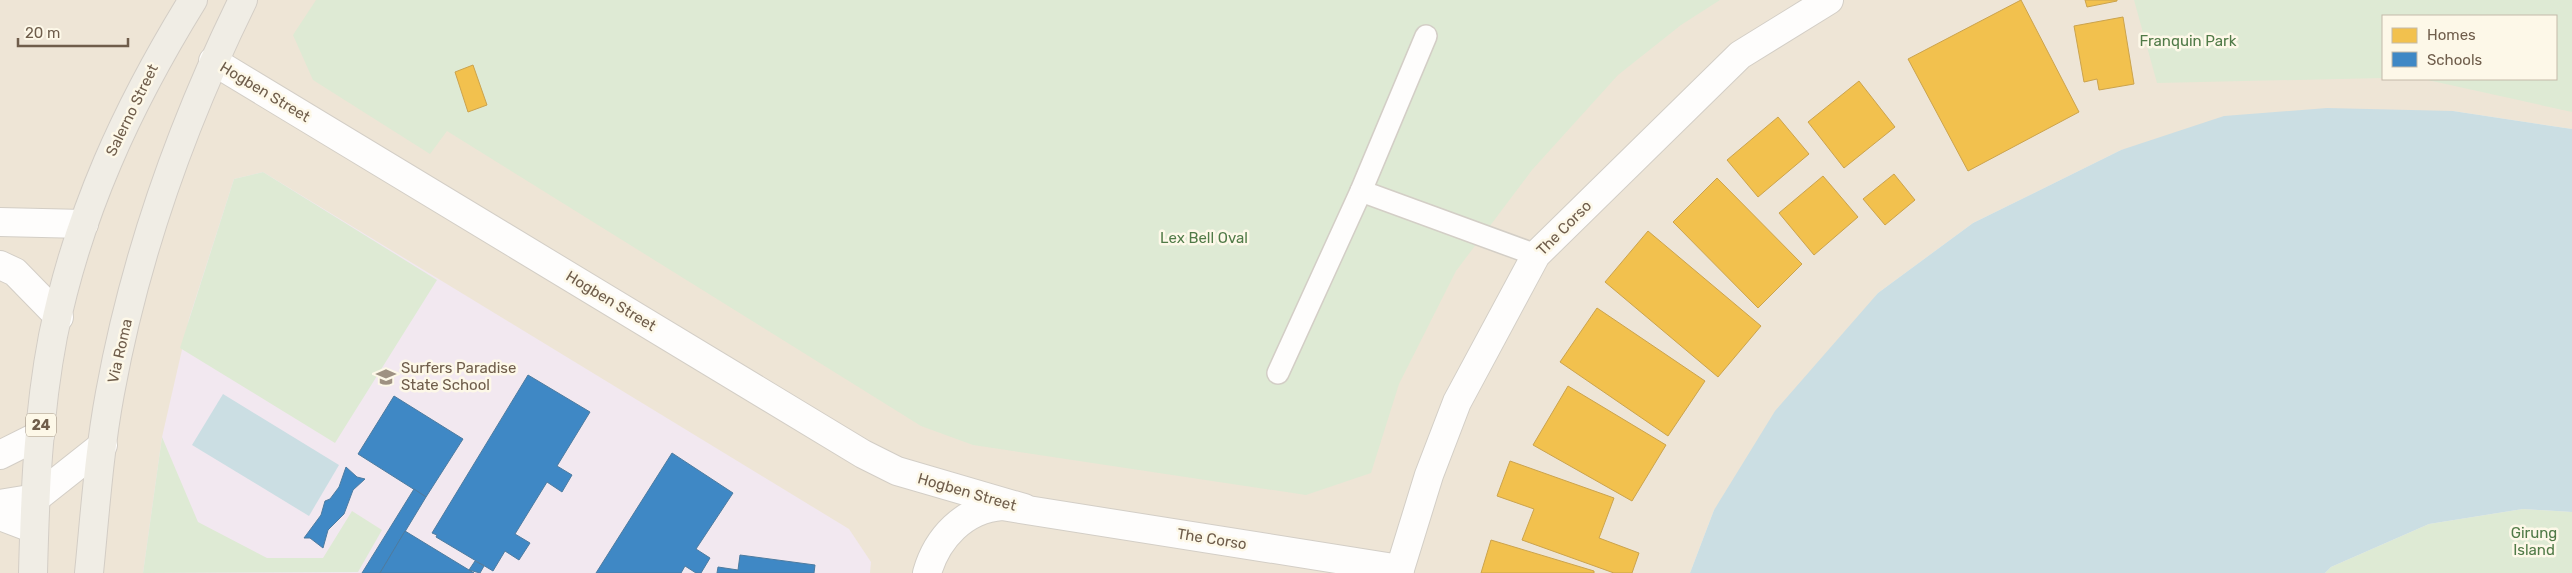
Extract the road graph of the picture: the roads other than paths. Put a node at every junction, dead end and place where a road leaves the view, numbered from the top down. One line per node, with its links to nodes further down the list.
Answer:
1 (192, 0): 8 (main road, Salerno Street / 24)
2 (243, 0): 5 (main road)
3 (1830, 0): 9 (street, The Corso)
4 (1426, 36): 6 (lane)
5 (213, 61): 14 (main road, Via Roma); 18 (street, Hogben Street)
6 (1361, 191): 9 (lane); 12 (lane)
7 (0, 222): 8 (street)
8 (84, 224): 11 (main road, 24)
9 (1536, 255): 21 (street, The Corso)
10 (0, 265): 11 (street)
11 (59, 317): 13 (main road, 24)
12 (1278, 373)
13 (40, 435): 15 (street); 16 (main road, 24)
14 (103, 445): 16 (street); 23 (main road, Via Roma)
15 (0, 455)
16 (36, 498): 17 (street); 20 (main road, 24)
17 (0, 504)
18 (1024, 508): 21 (street, The Corso); 24 (street)
19 (0, 516): 20 (street)
20 (34, 529): 22 (main road, 24)
21 (1399, 571)
22 (33, 573)
23 (89, 573)
24 (927, 573)

